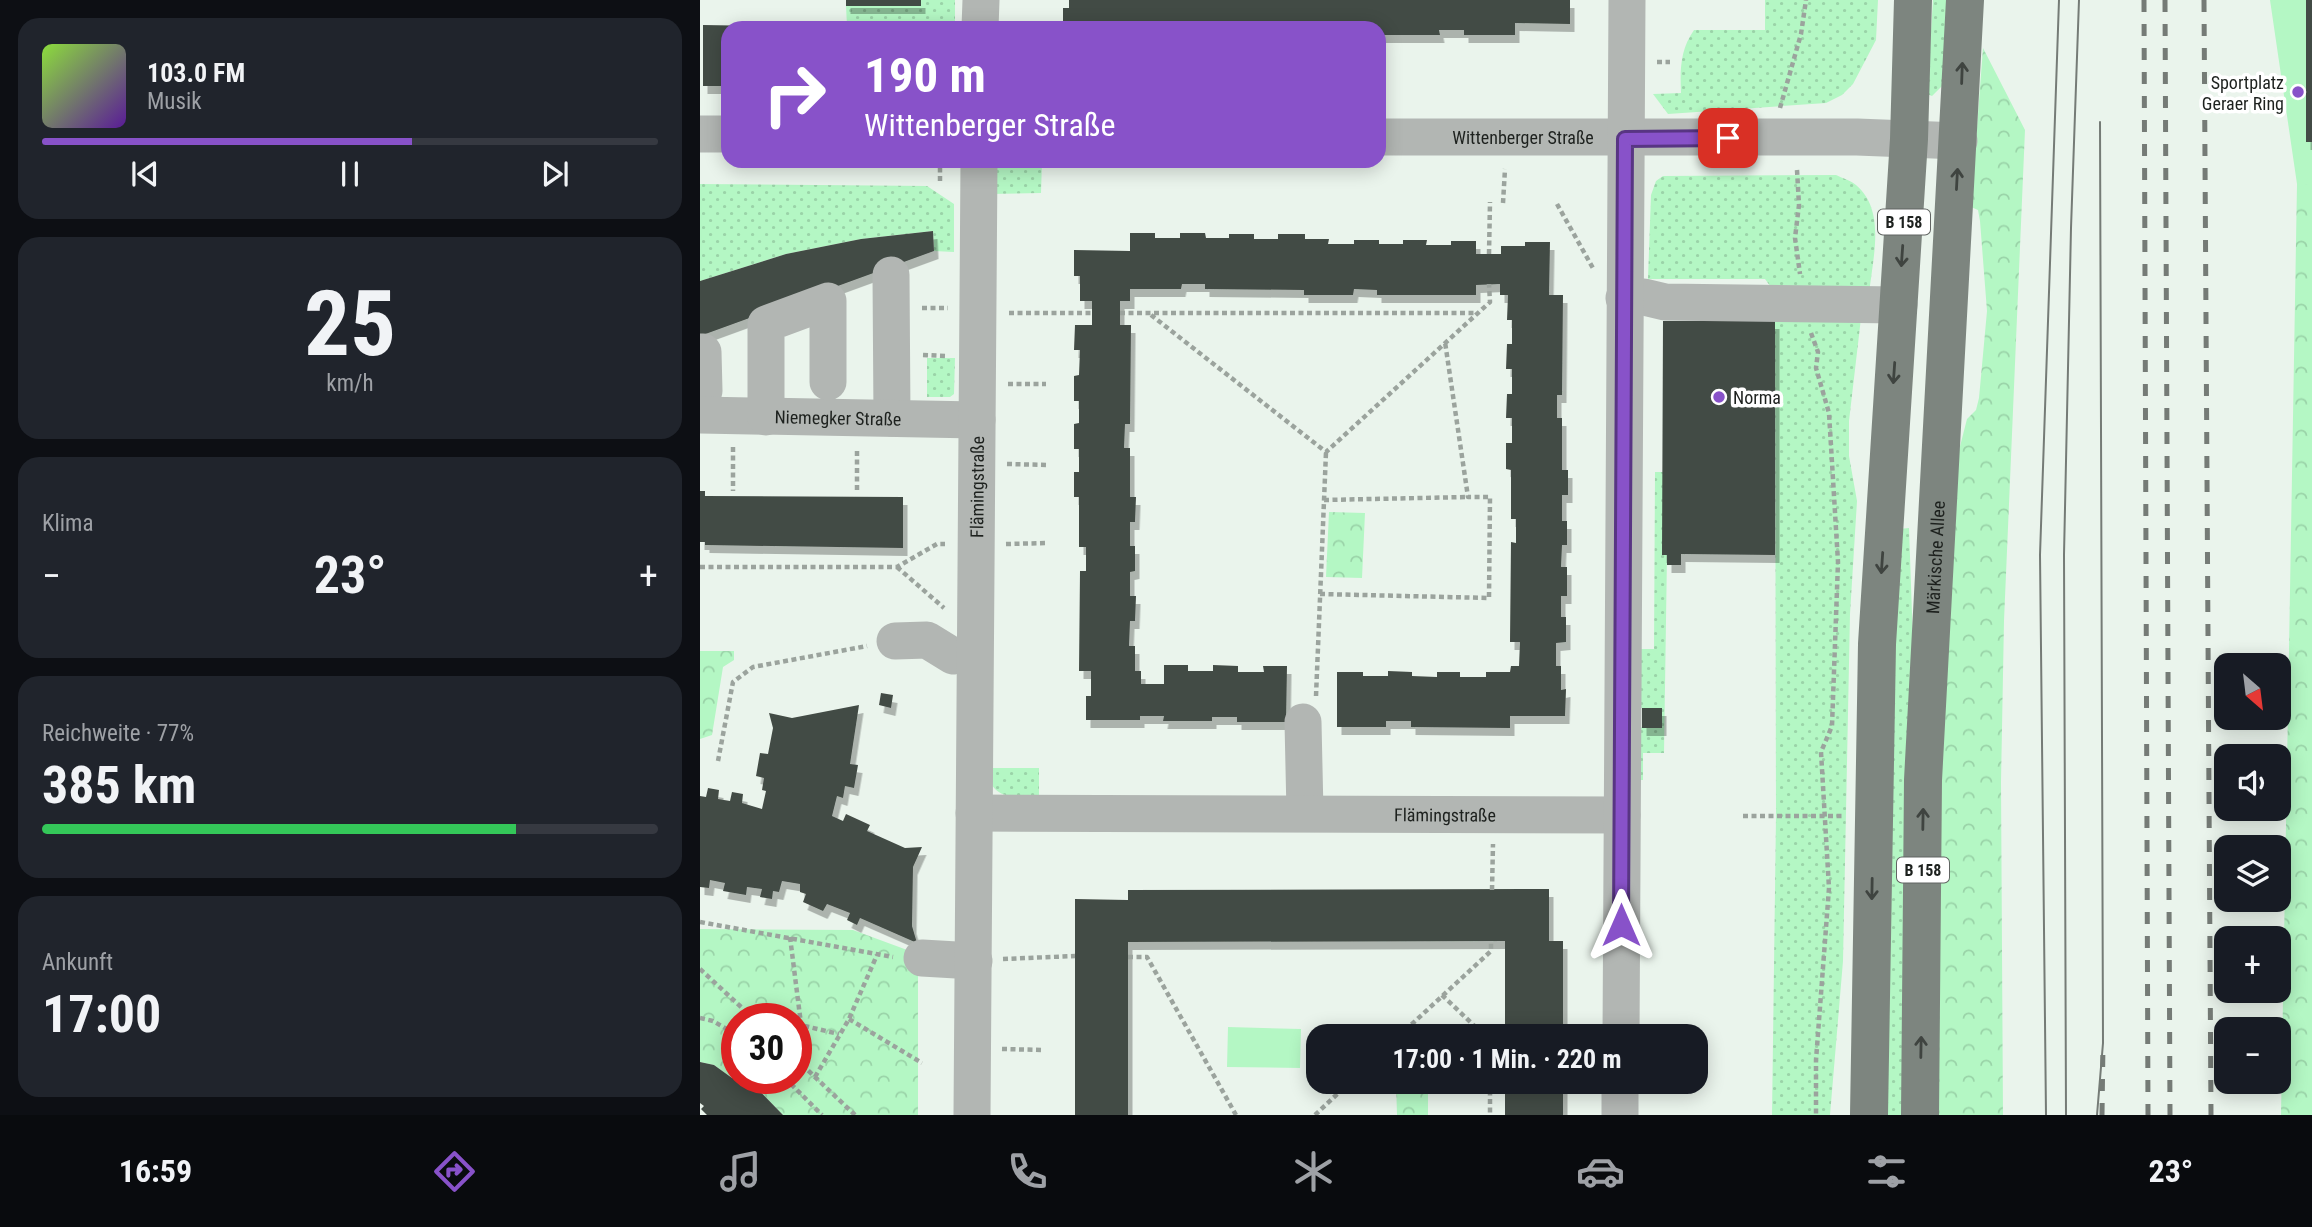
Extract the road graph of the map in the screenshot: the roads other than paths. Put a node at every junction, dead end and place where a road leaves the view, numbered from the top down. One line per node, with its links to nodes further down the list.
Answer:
1 (981, 0): 5 (street)
2 (1627, 0): 9 (street)
3 (1913, 0): 10 (main road, B 158)
4 (1965, 0): 11 (main road, Märkische Allee / B 158, one-way to 4)
5 (980, 21)
6 (700, 134): 7 (street)
7 (721, 134)
8 (1386, 137): 9 (street, Wittenberger Straße)
9 (1625, 139): 10 (street, Wittenberger Straße); 14 (street)
10 (1909, 139): 11 (street, Wittenberger Straße); 15 (main road, B 158, one-way to 15)
11 (1959, 141): 34 (main road, Märkische Allee / B 158, one-way to 11)
12 (979, 168): 20 (street, Flämingstraße)
13 (891, 275): 19 (street)
14 (1624, 298): 15 (street); 26 (street)
15 (1899, 305): 33 (main road, B 158, one-way to 33)
16 (700, 352): 18 (street)
17 (828, 382): 18 (street)
18 (725, 410): 19 (street, Niemegker Straße)
19 (875, 418): 20 (street, Niemegker Straße)
20 (977, 420): 24 (street, Flämingstraße)
21 (895, 640): 22 (street)
22 (953, 656)
23 (1309, 709): 25 (street)
24 (974, 813): 25 (street, Flämingstraße); 28 (street, Flämingstraße)
25 (1305, 813): 26 (street, Flämingstraße)
26 (1622, 815): 29 (street)
27 (922, 958): 28 (street)
28 (974, 961): 31 (street, Flämingstraße)
29 (1620, 1024)
30 (1620, 1094): 32 (street)
31 (972, 1115)
32 (1620, 1115)
33 (1870, 1115)
34 (1920, 1115)

